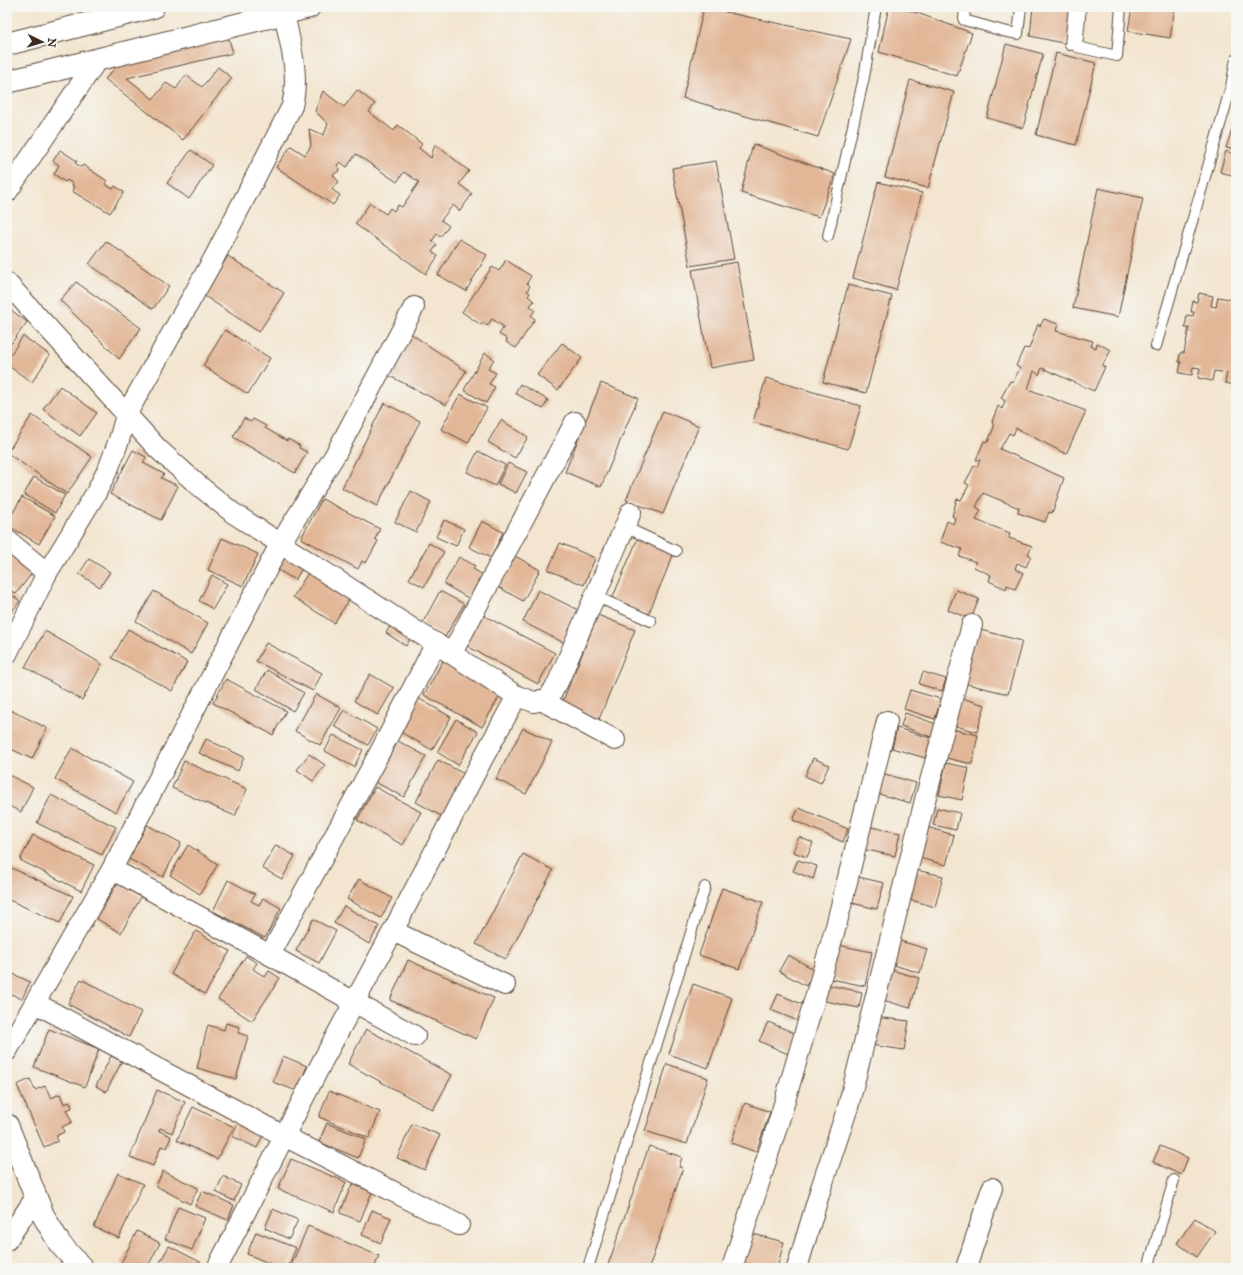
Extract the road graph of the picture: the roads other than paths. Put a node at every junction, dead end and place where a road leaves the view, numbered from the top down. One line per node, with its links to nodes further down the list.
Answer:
1 (153, 7): 10 (main road)
2 (309, 7): 9 (main road)
3 (876, 7): 16 (lane)
4 (965, 7): 5 (lane)
5 (1021, 7)
6 (1074, 7): 11 (lane)
7 (1081, 7): 8 (lane)
8 (1120, 7)
9 (284, 13): 13 (main road); 20 (street)
10 (7, 44)
11 (1070, 45)
12 (1236, 59): 19 (lane)
13 (97, 60): 14 (main road); 15 (street)
14 (7, 82)
15 (7, 192)
16 (828, 236)
17 (7, 283): 20 (street)
18 (414, 306): 24 (street)
19 (1156, 346)
20 (126, 415): 24 (street); 26 (street)
21 (575, 422): 30 (street)
22 (628, 520): 25 (lane); 27 (street)
23 (7, 540): 26 (street)
24 (280, 544): 30 (street); 36 (street)
25 (676, 551)
26 (47, 573): 31 (street)
27 (595, 596): 28 (lane); 33 (street)
28 (651, 621)
29 (972, 625): 56 (street)
30 (444, 648): 32 (street); 39 (street)
31 (7, 654)
32 (518, 696): 33 (street); 38 (street)
33 (541, 700): 35 (street)
34 (887, 721): 55 (street)
35 (615, 740)
36 (112, 869): 39 (street); 42 (street)
37 (704, 887): 54 (lane)
38 (393, 932): 40 (street); 41 (street)
39 (270, 954): 41 (street)
40 (505, 985)
41 (355, 1002): 43 (street); 46 (street)
42 (35, 1003): 44 (street); 46 (street)
43 (415, 1036)
44 (7, 1051)
45 (7, 1125): 49 (main road)
46 (284, 1136): 50 (street); 52 (street)
47 (1174, 1180): 58 (lane)
48 (992, 1188): 57 (street)
49 (36, 1197): 51 (street); 53 (main road)
50 (459, 1225)
51 (7, 1240)
52 (224, 1266)
53 (82, 1268)
54 (588, 1268)
55 (732, 1268)
56 (798, 1268)
57 (966, 1268)
58 (1148, 1268)

